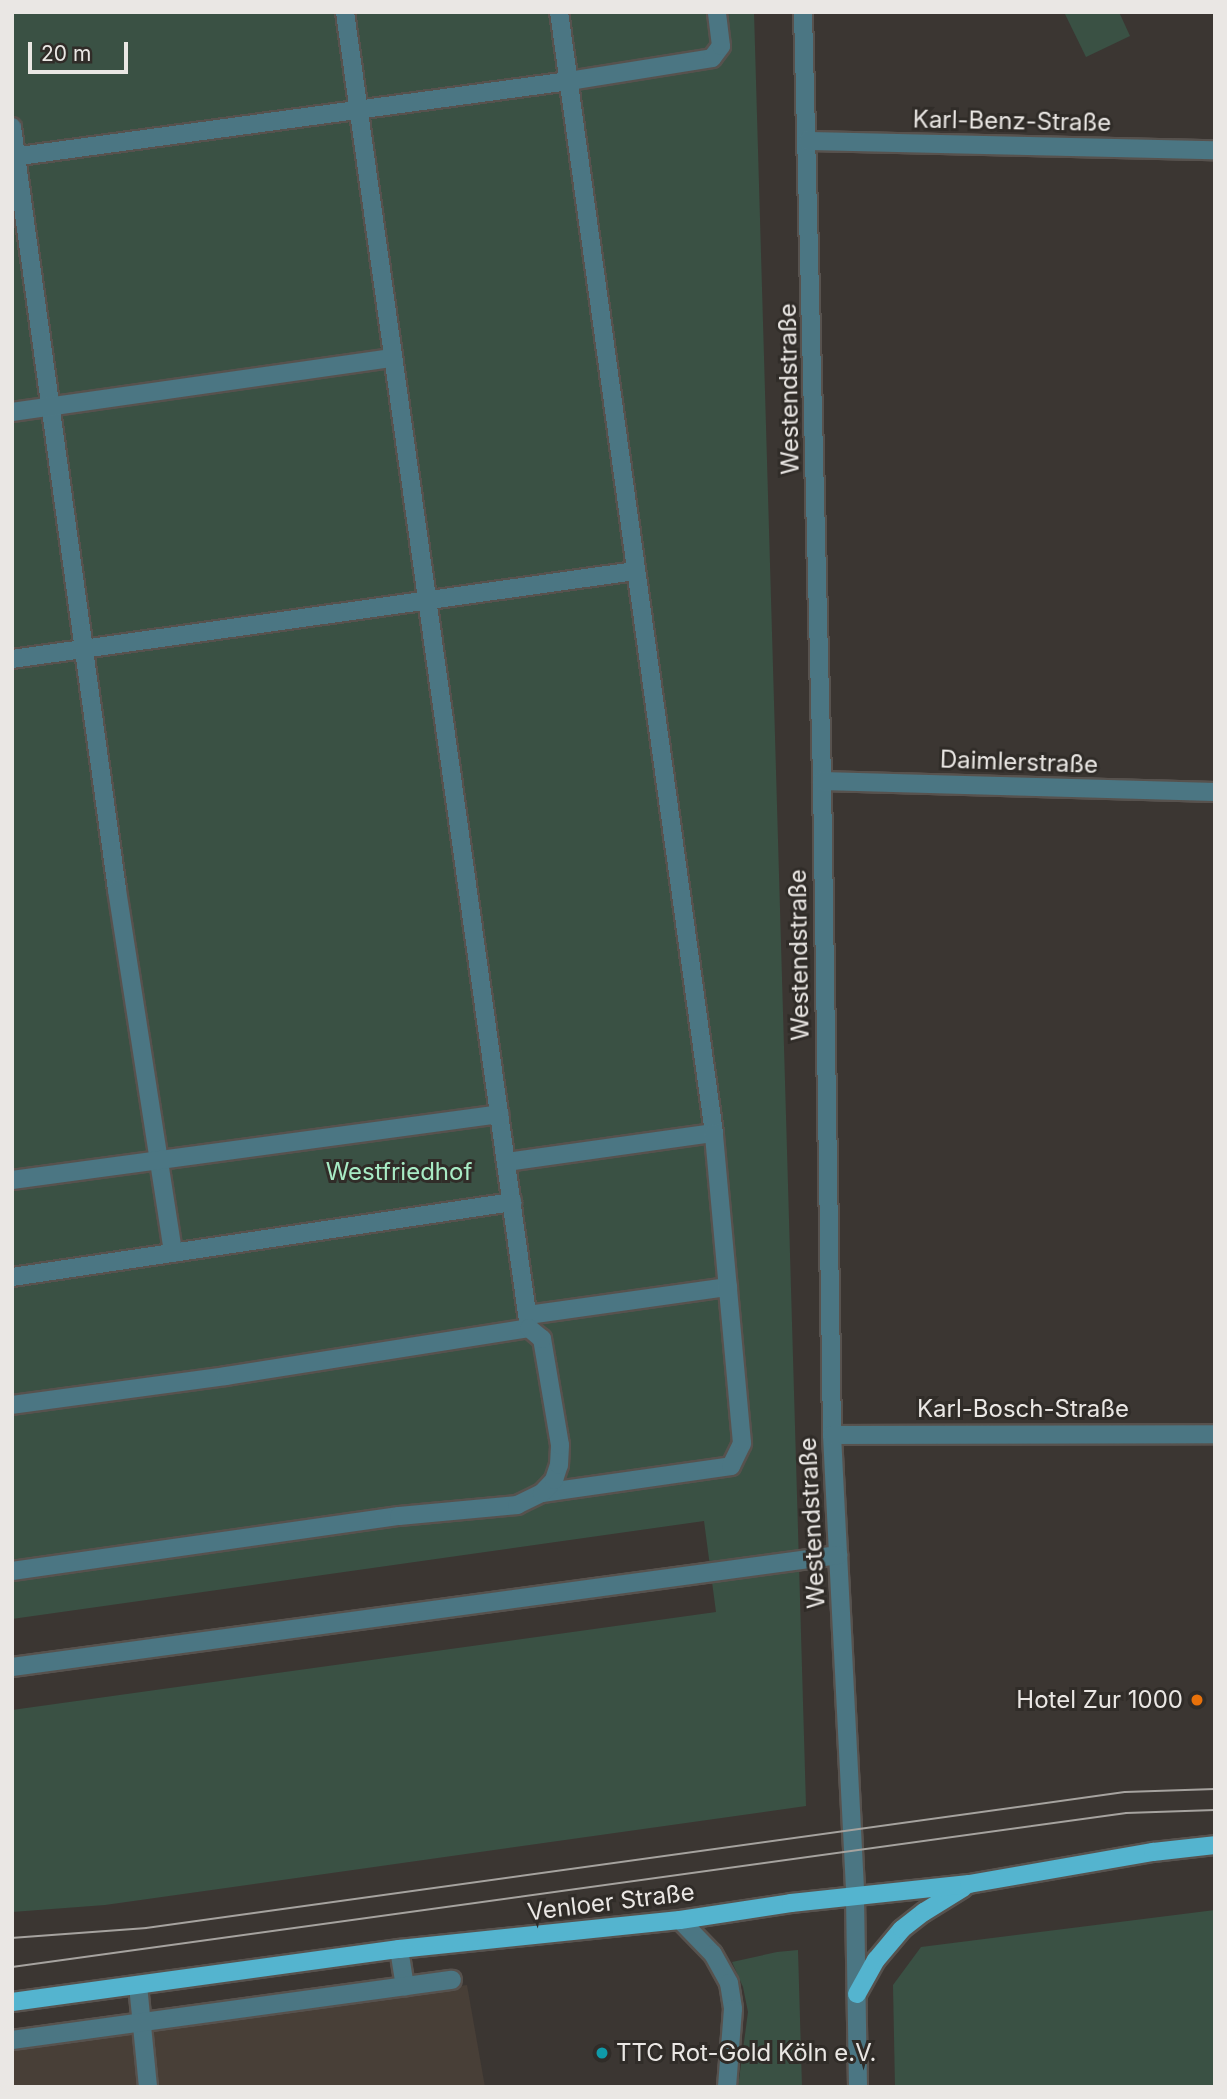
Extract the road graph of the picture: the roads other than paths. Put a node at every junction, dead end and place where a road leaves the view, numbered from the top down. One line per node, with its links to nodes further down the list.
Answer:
1 (345, 12): 6 (street)
2 (559, 12): 5 (street)
3 (717, 12): 5 (street)
4 (803, 12): 8 (street, Westendstraße)
5 (569, 81): 6 (street); 14 (street)
6 (358, 108): 10 (street); 11 (street)
7 (12, 127): 10 (street)
8 (808, 141): 9 (street, Karl-Benz-Straße); 18 (street, Westendstraße)
9 (1215, 150)
10 (14, 157): 12 (street)
11 (392, 358): 12 (street); 15 (street)
12 (51, 407): 13 (street); 16 (street)
13 (12, 412)
14 (635, 571): 15 (street); 21 (street)
15 (425, 599): 16 (street); 20 (street)
16 (86, 650): 17 (street); 22 (street)
17 (12, 659)
18 (822, 781): 19 (street, Daimlerstraße); 32 (street, Westendstraße)
19 (1215, 792)
20 (500, 1114): 22 (street); 23 (street)
21 (714, 1133): 23 (street); 28 (street)
22 (157, 1161): 24 (street); 26 (street)
23 (507, 1162): 25 (street)
24 (12, 1181)
25 (512, 1202): 26 (street); 29 (street)
26 (173, 1253): 27 (street)
27 (12, 1277)
28 (728, 1287): 29 (street); 33 (street)
29 (528, 1321): 30 (street); 33 (street)
30 (12, 1405)
31 (1215, 1434): 32 (street, Karl-Bosch-Straße)
32 (832, 1435): 34 (street, Westendstraße)
33 (542, 1493): 35 (street)
34 (838, 1555): 36 (street); 39 (street, Westendstraße)
35 (12, 1571)
36 (12, 1667)
37 (1215, 1845): 38 (main road, Venloer Straße)
38 (969, 1884): 39 (main road, Venloer Straße); 45 (main road)
39 (855, 1898): 40 (main road, Venloer Straße); 45 (street, Westendstraße)
40 (680, 1920): 41 (main road, Venloer Straße); 50 (street)
41 (399, 1949): 43 (main road, Venloer Straße); 44 (street)
42 (452, 1980): 44 (street)
43 (138, 1984): 46 (main road, Venloer Straße); 47 (street)
44 (405, 1987): 47 (street)
45 (857, 1994): 51 (street, Westendstraße)
46 (12, 2001)
47 (143, 2022): 48 (street); 49 (street)
48 (12, 2040)
49 (148, 2087)
50 (727, 2087)
51 (858, 2087)

